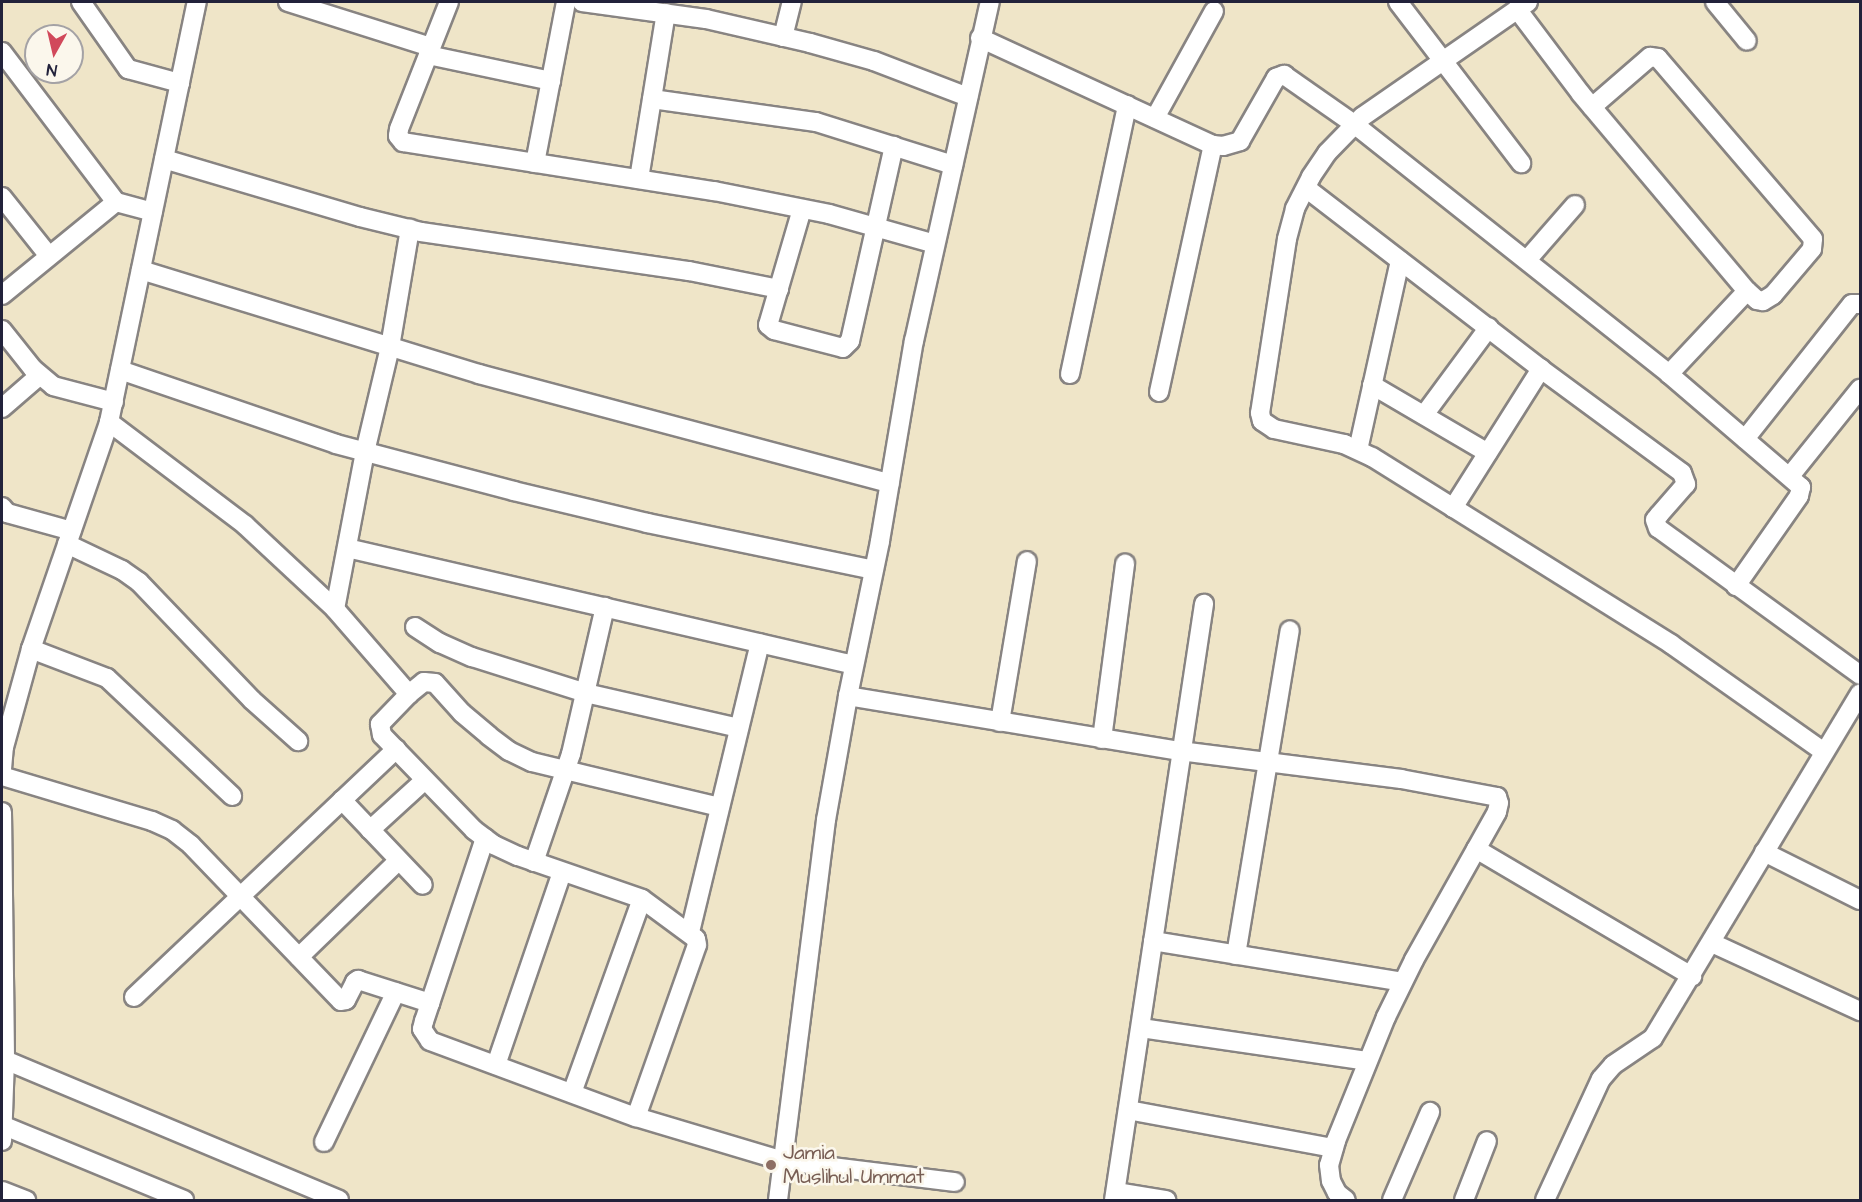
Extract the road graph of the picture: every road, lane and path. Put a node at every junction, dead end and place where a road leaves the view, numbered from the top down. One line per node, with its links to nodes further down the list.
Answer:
1 (81, 2): 16 (street)
2 (100, 2): 16 (street)
3 (197, 2): 24 (street)
4 (288, 2): 20 (street)
5 (449, 2): 20 (street)
6 (566, 2): 23 (street)
7 (582, 2): 15 (street)
8 (792, 2): 17 (street)
9 (990, 2): 18 (street)
10 (1398, 2): 22 (street)
11 (1715, 2): 19 (street)
12 (1522, 5): 22 (street); 28 (street)
13 (693, 9): 15 (street); 17 (street)
14 (1214, 11): 29 (street)
15 (666, 13): 26 (street)
16 (96, 24): 24 (street)
17 (783, 37): 25 (street)
18 (980, 38): 25 (street); 27 (street)
19 (1748, 41)
20 (429, 51): 23 (street); 34 (street)
21 (2, 52): 40 (street)
22 (1441, 60): 30 (street); 35 (street)
23 (551, 81): 34 (street)
24 (180, 82): 33 (street)
25 (968, 97): 36 (street)
26 (652, 99): 32 (street); 37 (street)
27 (1127, 105): 29 (street); 60 (street)
28 (1592, 107): 52 (street); 52 (street)
29 (1155, 118): 31 (street)
30 (1354, 124): 31 (street); 38 (street); 48 (street)
31 (1213, 145): 65 (street)
32 (894, 146): 36 (street); 44 (street)
33 (164, 159): 43 (street); 45 (street)
34 (535, 163): 37 (street)
35 (1521, 163)
36 (953, 165): 46 (street)
37 (639, 180): 42 (street)
38 (1306, 188): 49 (street); 71 (street)
39 (2, 197): 47 (street)
40 (116, 202): 43 (street); 47 (street)
41 (1575, 205): 48 (street)
42 (802, 209): 44 (street); 51 (street)
43 (153, 212): 50 (street)
44 (875, 228): 46 (street); 51 (street)
45 (410, 229): 51 (street); 57 (street)
46 (935, 244): 75 (street)
47 (49, 256): 53 (street)
48 (1527, 260): 61 (street)
49 (1400, 261): 55 (street); 63 (street)
50 (141, 270): 57 (street); 59 (street)
51 (779, 289)
52 (1747, 291): 61 (street)
53 (2, 295)
54 (1860, 304): 70 (street)
55 (1489, 327): 58 (street); 68 (street)
56 (2, 330): 62 (street)
57 (390, 347): 72 (street); 75 (street)
58 (1541, 369): 73 (street); 83 (street)
59 (120, 370): 66 (street); 72 (street)
60 (1070, 374)
61 (1669, 374): 70 (street)
62 (39, 376): 66 (street); 67 (street)
63 (1372, 385): 68 (street); 71 (street)
64 (1860, 389): 74 (street)
65 (1159, 392)
66 (114, 402): 69 (street)
67 (2, 408)
68 (1424, 415): 73 (street)
69 (110, 422): 78 (street); 86 (street)
70 (1745, 439): 74 (street)
71 (1358, 450): 76 (street)
72 (365, 452): 79 (street); 82 (street)
73 (1488, 453): 76 (street)
74 (1790, 476): 83 (street)
75 (890, 483): 82 (street)
76 (1454, 508): 104 (street)
77 (3, 513): 78 (street)
78 (70, 537): 90 (street); 100 (street)
79 (346, 548): 85 (street); 86 (street)
80 (1027, 561): 97 (street)
81 (1125, 564): 99 (street)
82 (873, 570): 91 (street)
83 (1736, 586): 92 (street)
84 (1204, 604): 103 (street)
85 (605, 607): 89 (street); 93 (street)
86 (334, 609): 94 (street)
87 (415, 627): 93 (street)
88 (1290, 630): 105 (street)
89 (760, 643): 91 (street); 98 (street)
90 (31, 649): 101 (street); 110 (street)
91 (854, 665): 95 (street)
92 (1860, 675)
93 (586, 693): 98 (street); 107 (street)
94 (410, 694): 102 (street); 107 (street)
95 (848, 696): 97 (street); 148 (street)
96 (1858, 702): 104 (street)
97 (1000, 722): 99 (street)
98 (739, 728): 112 (street)
99 (1102, 739): 103 (street)
100 (298, 741)
101 (3, 746): 106 (street)
102 (396, 749): 109 (street); 111 (street)
103 (1180, 751): 105 (street); 126 (street)
104 (1824, 753): 117 (street)
105 (1269, 762): 116 (street); 128 (street)
106 (2, 769)
107 (565, 772): 112 (street); 119 (street)
108 (2, 776): 122 (street)
109 (425, 780): 114 (street); 115 (street)
110 (232, 796)
111 (342, 800): 114 (street); 122 (street)
112 (720, 807): 125 (street)
113 (2, 812): 137 (street)
114 (370, 830): 118 (street)
115 (485, 838): 119 (street); 134 (street)
116 (1476, 849): 130 (street); 131 (street)
117 (1764, 852): 124 (street); 127 (street)
118 (399, 860): 121 (street); 129 (street)
119 (534, 862): 120 (street)
120 (562, 872): 123 (street); 139 (street)
121 (423, 885)
122 (241, 897): 129 (street); 133 (street)
123 (642, 899): 125 (street); 140 (street)
124 (1860, 900)
125 (690, 932): 143 (street)
126 (1153, 941): 128 (street); 136 (street)
127 (1712, 943): 130 (street); 135 (street)
128 (1236, 955): 131 (street)
129 (299, 957): 132 (street)
130 (1692, 976): 160 (street)
131 (1403, 982): 138 (street)
132 (396, 992): 134 (street); 146 (street)
133 (134, 997)
134 (430, 1003): 139 (street)
135 (1860, 1011)
136 (1141, 1028): 138 (street); 141 (street)
137 (5, 1060): 144 (street); 154 (street)
138 (1367, 1060): 147 (street)
139 (495, 1065): 140 (street)
140 (572, 1094): 143 (street)
141 (1128, 1110): 147 (street); 151 (street)
142 (1430, 1113): 158 (street)
143 (636, 1117): 148 (street)
144 (2, 1130): 153 (street)
145 (1487, 1141): 159 (street)
146 (324, 1142)
147 (1334, 1148): 157 (street)
148 (784, 1161): 149 (street); 155 (street)
149 (956, 1182)
150 (2, 1191): 152 (street)
151 (1115, 1196): 156 (street)
152 (26, 1200)
153 (184, 1200)
154 (339, 1200)
155 (778, 1200)
156 (1166, 1200)
157 (1346, 1200)
158 (1392, 1200)
159 (1464, 1200)
160 (1545, 1200)

